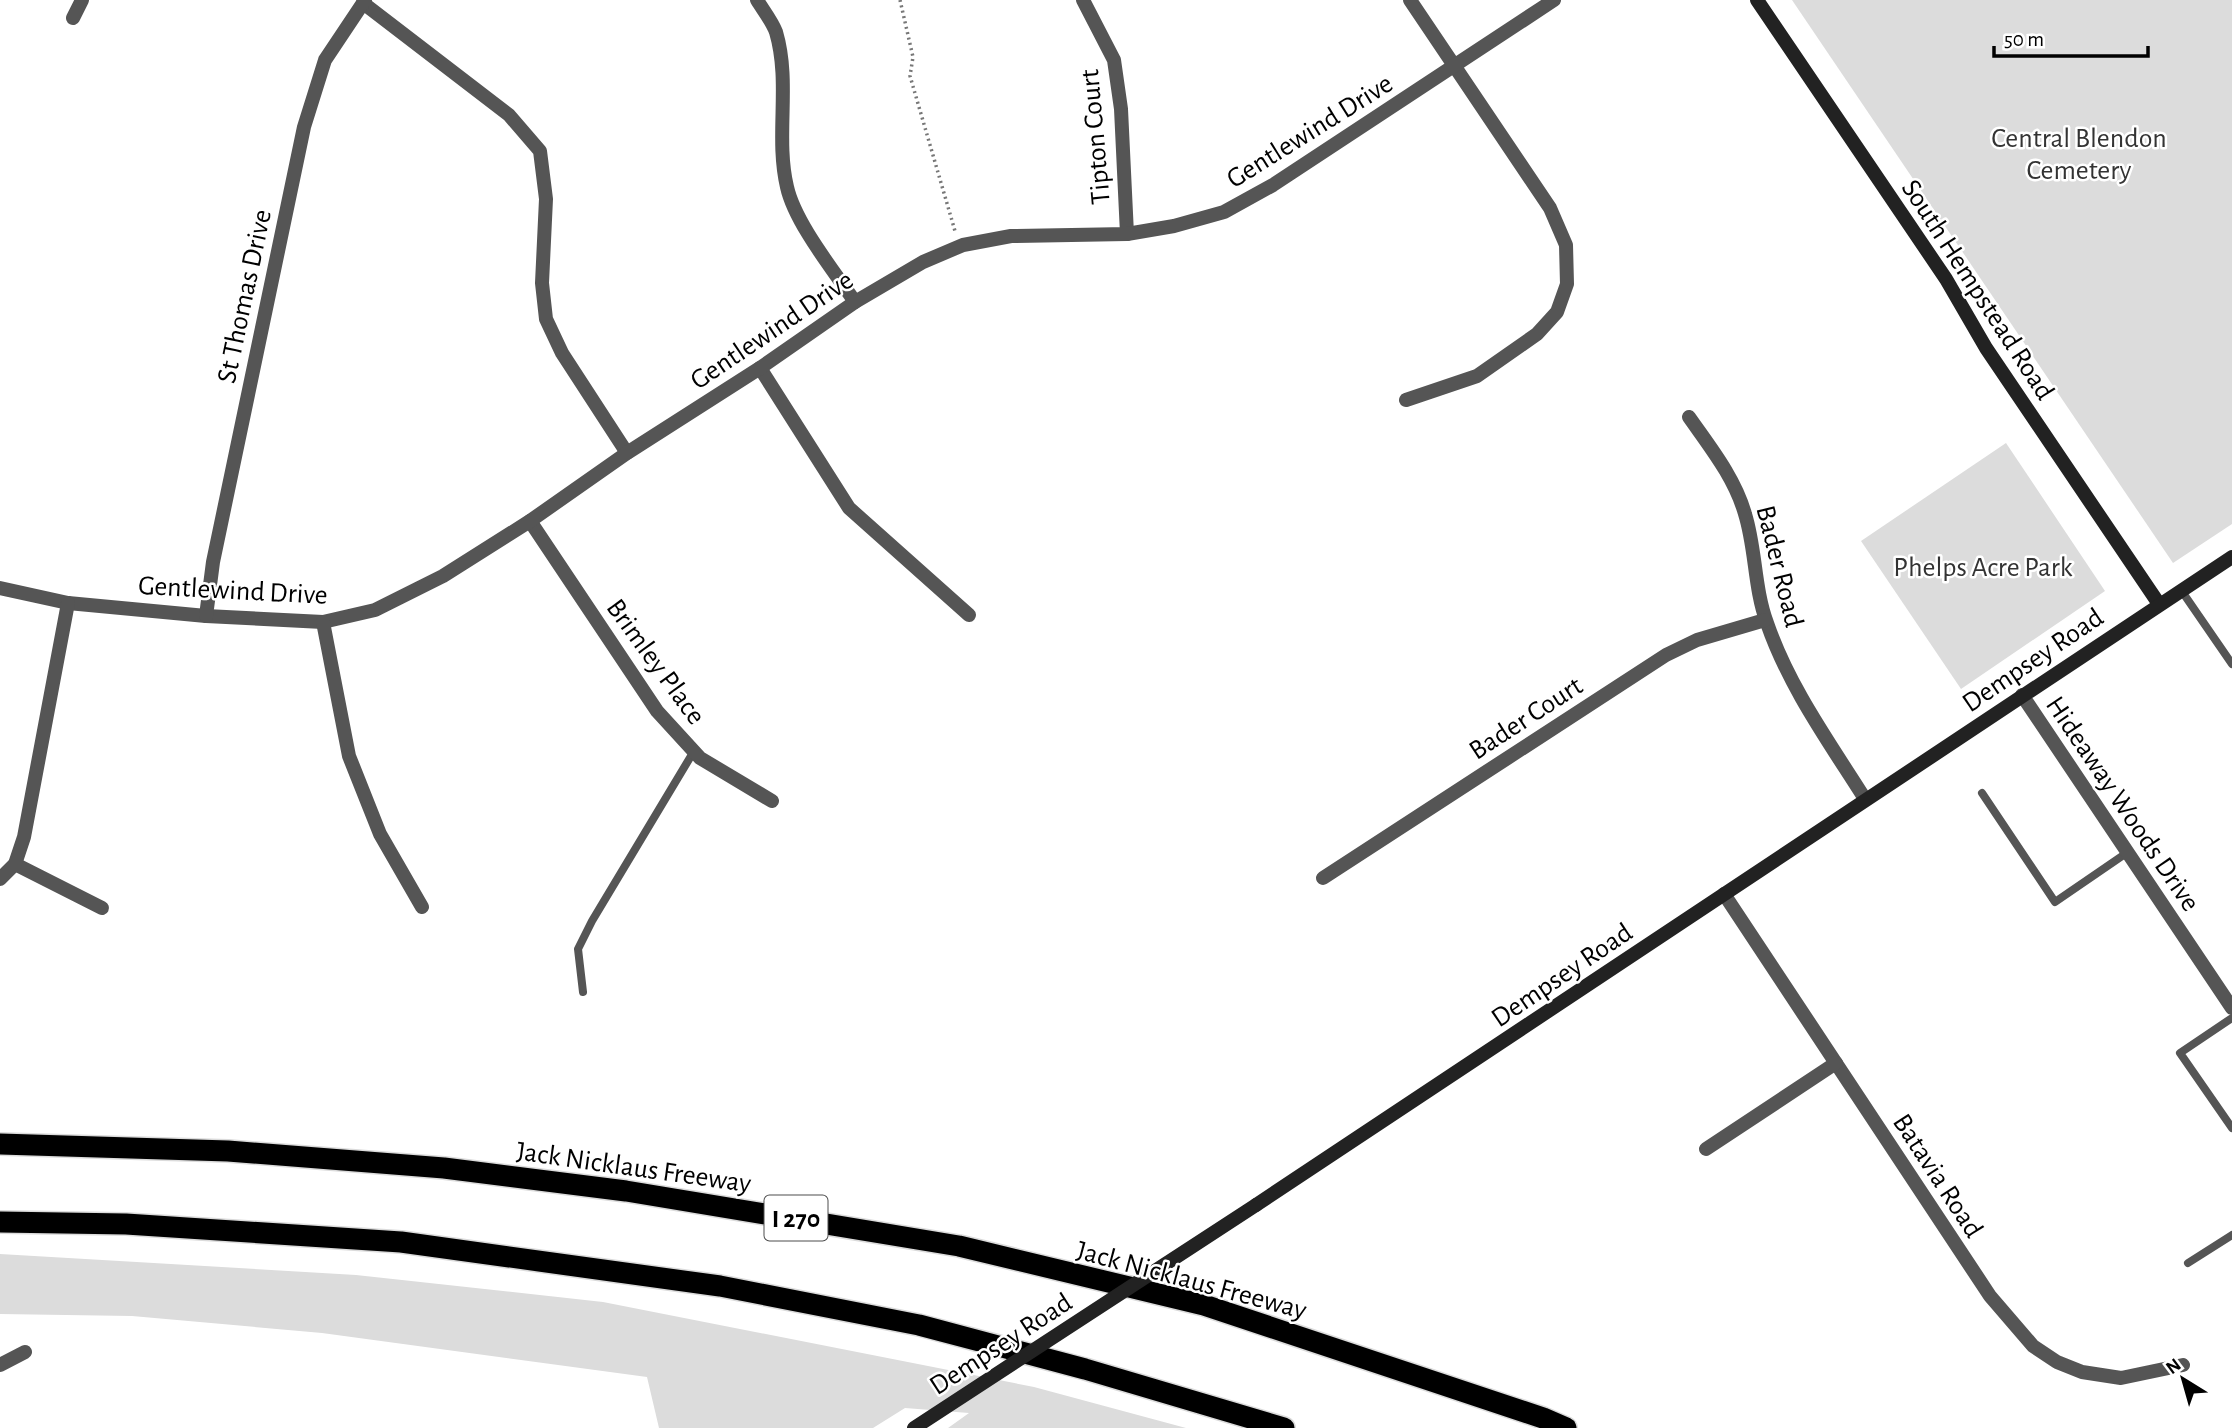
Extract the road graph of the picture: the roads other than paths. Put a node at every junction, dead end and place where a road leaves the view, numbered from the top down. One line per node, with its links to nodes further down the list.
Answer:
1 (82, 0): 8 (street)
2 (757, 0): 11 (street)
3 (1083, 0): 10 (street, Tipton Court)
4 (1410, 0): 9 (street)
5 (1554, 0): 9 (street, Gentlewind Drive)
6 (1757, 0): 21 (main road, South Hempstead Road)
7 (364, 1): 15 (street); 23 (street, St Thomas Drive)
8 (73, 18)
9 (1454, 66): 10 (street, Gentlewind Drive); 13 (street)
10 (1127, 234): 11 (street, Gentlewind Drive)
11 (855, 302): 12 (street, Gentlewind Drive)
12 (760, 368): 15 (street, Gentlewind Drive); 22 (street)
13 (1406, 400)
14 (1689, 417): 24 (street, Bader Road)
15 (627, 453): 16 (street, Gentlewind Drive)
16 (530, 521): 25 (street, Gentlewind Drive); 28 (street, Brimley Place)
17 (2232, 557): 19 (main road, Dempsey Road)
18 (0, 588): 20 (street, Gentlewind Drive)
19 (2181, 590): 21 (main road, Dempsey Road); 26 (lane)
20 (68, 603): 23 (street, Gentlewind Drive); 33 (street)
21 (2159, 604): 27 (main road, Dempsey Road)
22 (969, 615)
23 (206, 616): 25 (street, Gentlewind Drive)
24 (1765, 620): 30 (street, Bader Road); 34 (street, Bader Court)
25 (323, 622): 37 (street)
26 (2232, 664)
27 (2022, 695): 30 (main road, Dempsey Road); 32 (street, Hideaway Woods Drive)
28 (694, 751): 31 (street, Brimley Place); 39 (lane)
29 (1982, 793): 32 (lane)
30 (1865, 799): 36 (main road, Dempsey Road)
31 (772, 801)
32 (2128, 852): 40 (street, Hideaway Woods Drive)
33 (15, 864): 35 (street); 38 (street)
34 (1323, 878)
35 (0, 879)
36 (1724, 894): 42 (street, Batavia Road); 52 (main road, Dempsey Road, bridge)
37 (422, 907)
38 (103, 908)
39 (583, 992)
40 (2232, 1008)
41 (2232, 1018): 43 (lane)
42 (1836, 1063): 45 (street); 51 (street, Batavia Road)
43 (2232, 1128)
44 (0, 1144): 54 (highway, Jack Nicklaus Freeway / I 270)
45 (1706, 1149)
46 (0, 1222): 53 (highway)
47 (2232, 1235): 48 (lane)
48 (2188, 1263)
49 (25, 1352): 50 (street)
50 (0, 1365)
51 (2183, 1365)
52 (914, 1428)
53 (1284, 1428)
54 (1566, 1428)

